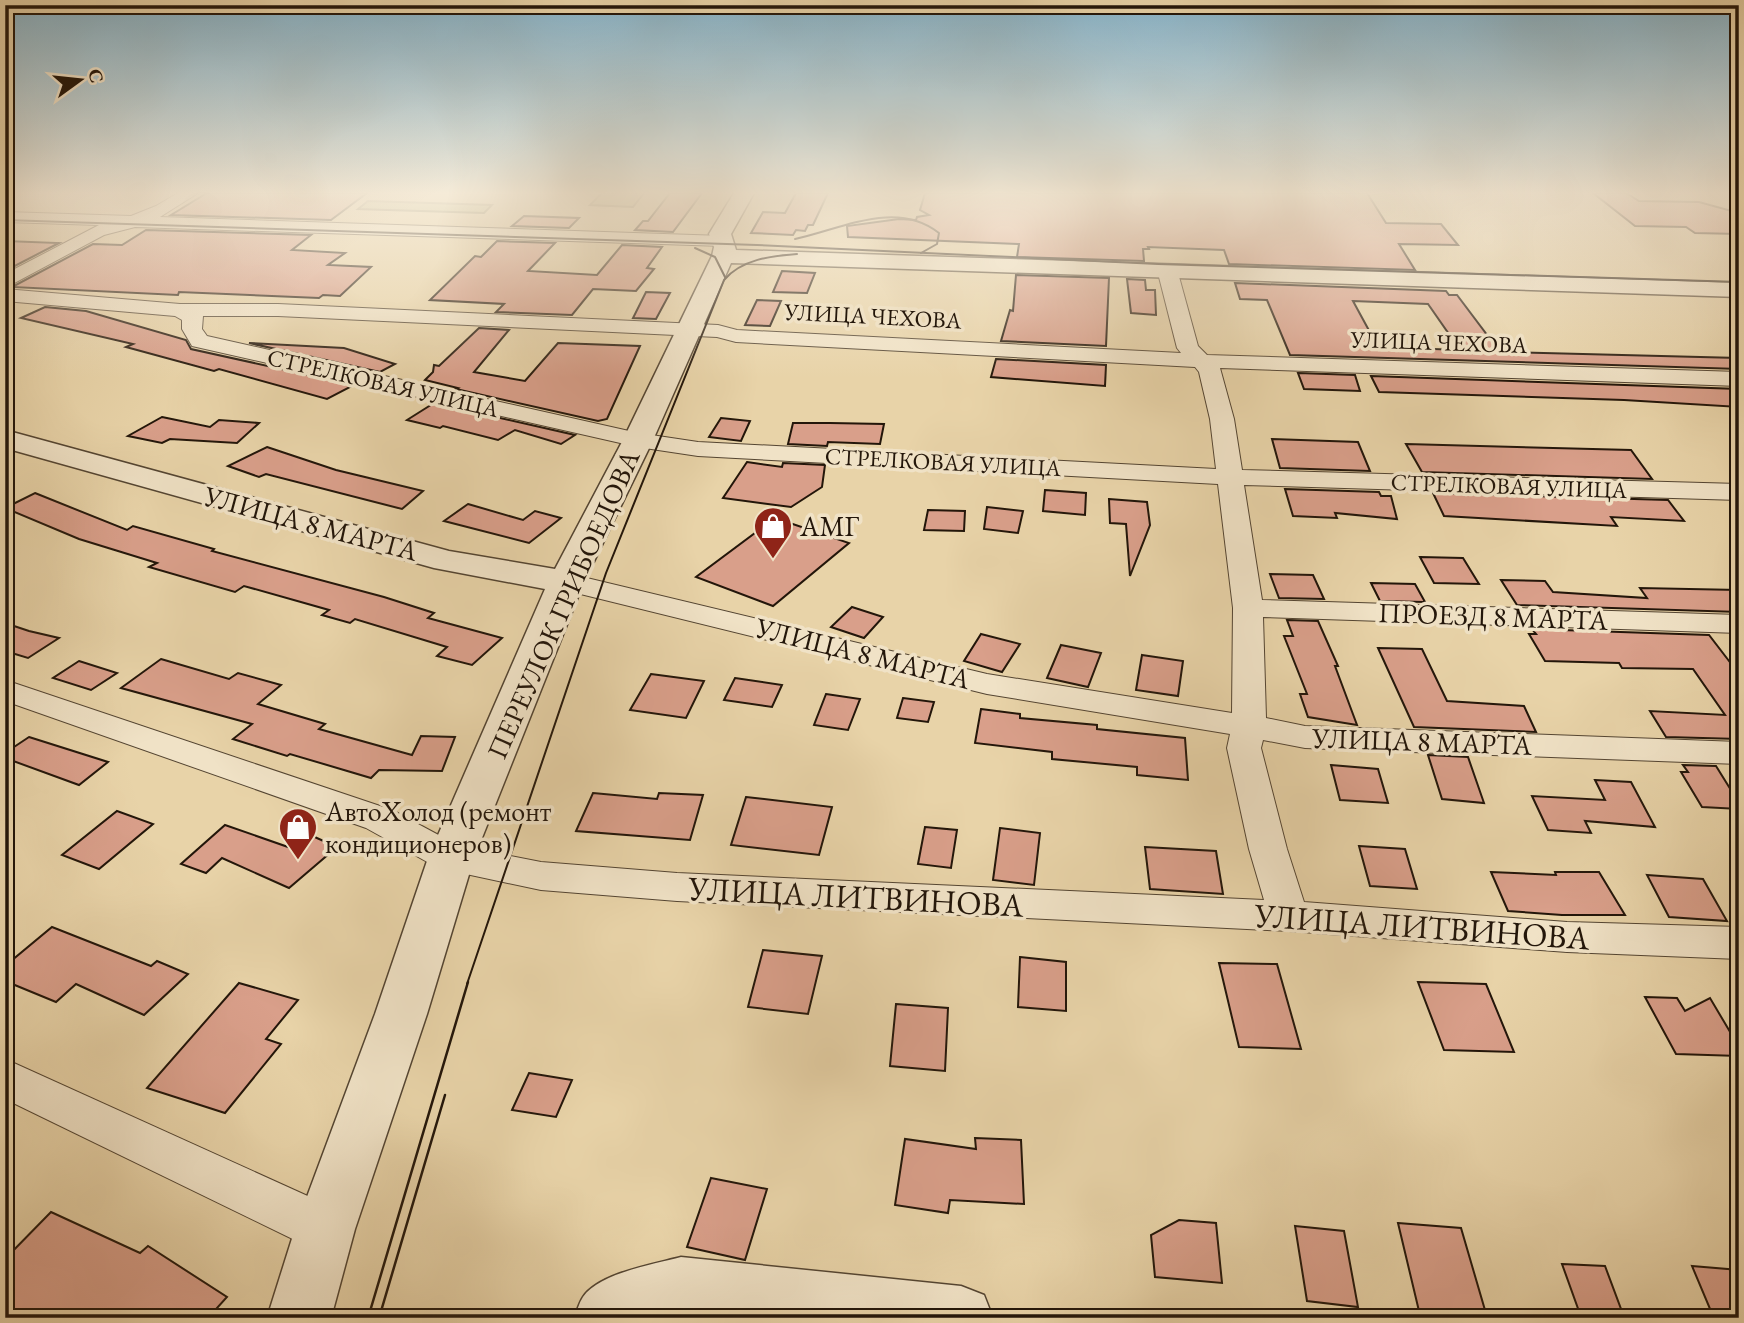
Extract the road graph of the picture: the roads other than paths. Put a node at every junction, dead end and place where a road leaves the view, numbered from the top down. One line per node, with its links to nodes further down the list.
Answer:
1 (55, 255): 5 (street)
2 (720, 255): 9 (street, ПЕРЕУЛОК ГРИБОЕДОВА)
3 (843, 255): 4 (street)
4 (1168, 273): 6 (street); 10 (street)
5 (5, 282)
6 (1739, 290)
7 (5, 295): 8 (street, УЛИЦА ЧЕХОВА)
8 (180, 310): 9 (street, УЛИЦА ЧЕХОВА); 13 (street, СТРЕЛКОВАЯ УЛИЦА)
9 (688, 330): 10 (street, УЛИЦА ЧЕХОВА); 13 (street, ПЕРЕУЛОК ГРИБОЕДОВА)
10 (1200, 361): 11 (street, УЛИЦА ЧЕХОВА); 14 (street)
11 (1739, 379)
12 (5, 439): 16 (street, УЛИЦА 8 МАРТА)
13 (638, 440): 14 (street, СТРЕЛКОВАЯ УЛИЦА); 16 (street, ПЕРЕУЛОК ГРИБОЕДОВА)
14 (1230, 477): 15 (street, СТРЕЛКОВАЯ УЛИЦА); 17 (street)
15 (1739, 492)
16 (547, 577): 20 (street, УЛИЦА 8 МАРТА); 22 (street, ПЕРЕУЛОК ГРИБОЕДОВА)
17 (1248, 608): 18 (street, ПРОЕЗД 8 МАРТА); 20 (street)
18 (1739, 624)
19 (5, 690): 22 (street, УЛИЦА ЛИТВИНОВА)
20 (1249, 726): 21 (street, УЛИЦА 8 МАРТА); 23 (street)
21 (1739, 753)
22 (451, 858): 23 (street, УЛИЦА ЛИТВИНОВА); 26 (street, ПЕРЕУЛОК ГРИБОЕДОВА)
23 (1289, 916): 24 (street, УЛИЦА ЛИТВИНОВА)
24 (1739, 943)
25 (5, 1078): 26 (street)
26 (325, 1229): 27 (street, ПЕРЕУЛОК ГРИБОЕДОВА)
27 (299, 1318)
28 (606, 1318): 29 (street)
29 (961, 1318)

